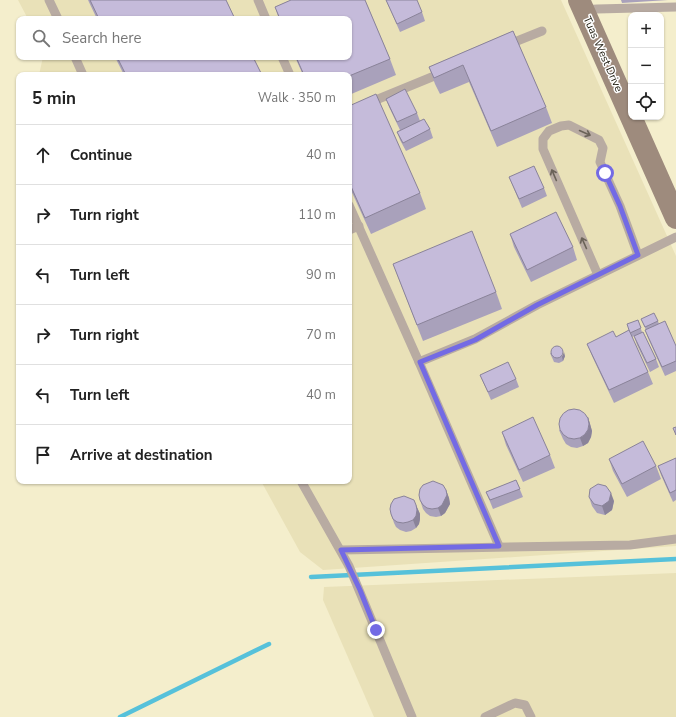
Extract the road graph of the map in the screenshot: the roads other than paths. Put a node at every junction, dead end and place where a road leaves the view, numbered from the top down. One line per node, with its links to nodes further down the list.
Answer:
1 (49, 0): 5 (lane)
2 (258, 0): 6 (lane)
3 (588, 5): 4 (lane); 14 (main road, Tuas West Drive); 19 (main road, Tuas West Drive)
4 (676, 7)
5 (57, 16)
6 (265, 16)
7 (542, 31): 8 (lane)
8 (498, 49)
9 (76, 60): 12 (lane)
10 (283, 60): 13 (lane)
11 (454, 67): 15 (lane)
12 (82, 72)
13 (289, 72)
14 (628, 78)
15 (352, 110)
16 (647, 120): 17 (main road)
17 (676, 184)
18 (352, 212): 20 (lane)
19 (676, 218)
20 (359, 226): 21 (lane); 25 (lane)
21 (352, 229)
22 (676, 237): 23 (lane)
23 (638, 255): 24 (lane); 24 (lane, one-way to 23)
24 (598, 275): 25 (lane)
25 (420, 362): 28 (lane)
26 (303, 484): 29 (lane)
27 (676, 539): 28 (lane)
28 (499, 546): 29 (lane)
29 (341, 550): 30 (lane)
30 (412, 717)
31 (485, 717): 32 (lane)
32 (531, 717)

